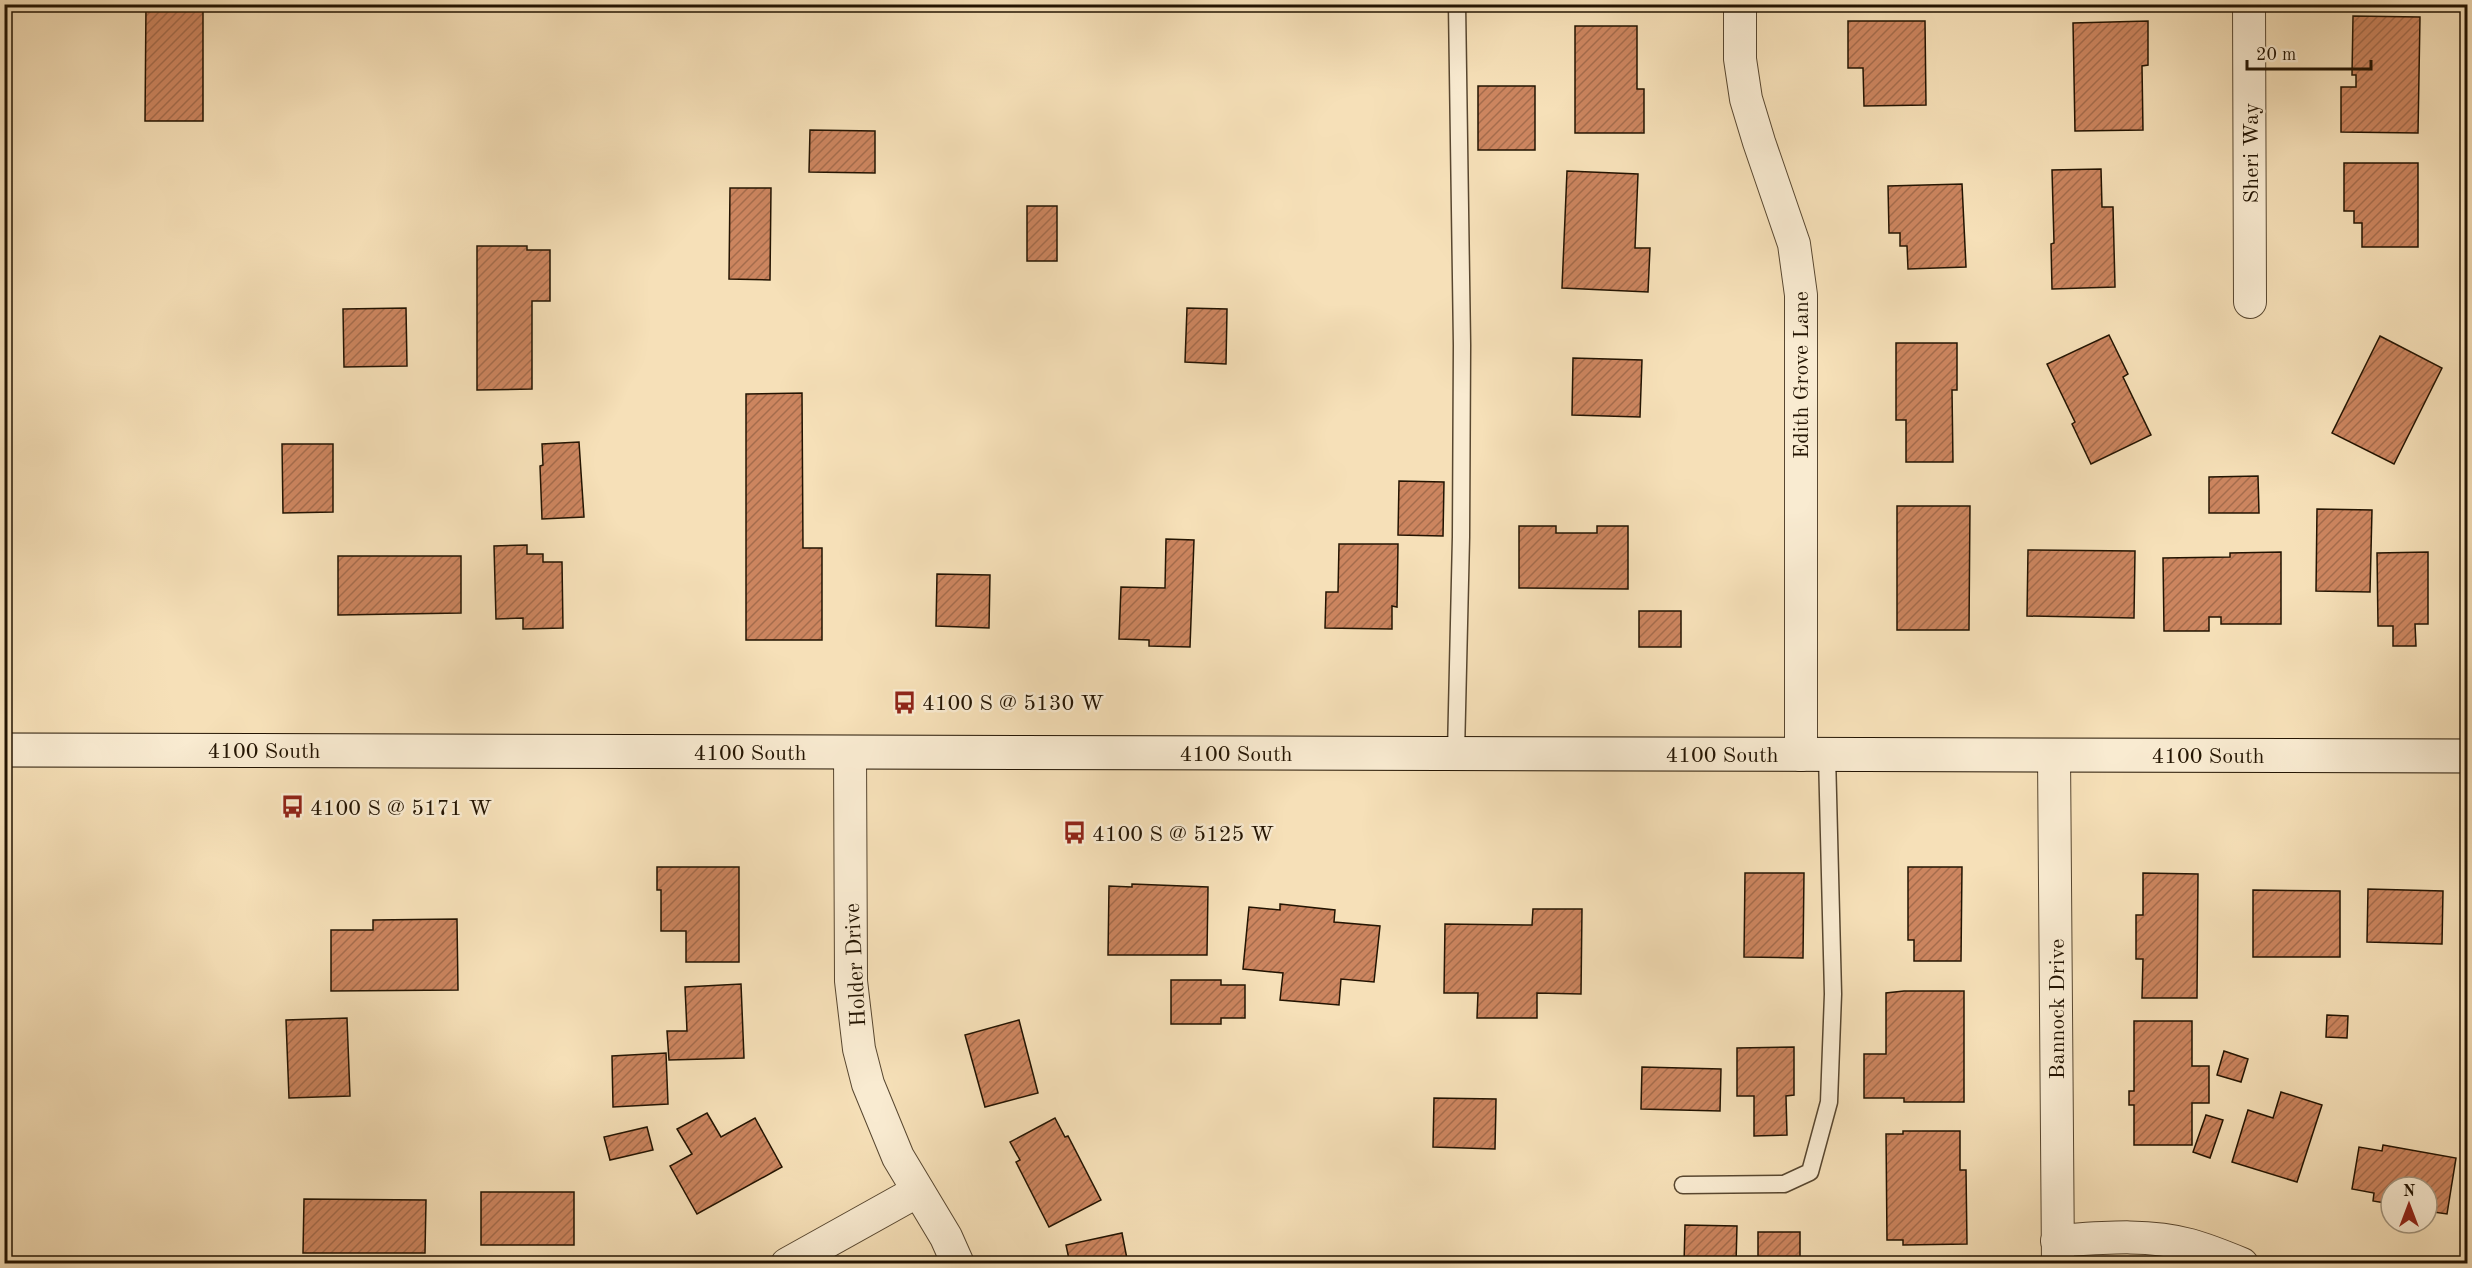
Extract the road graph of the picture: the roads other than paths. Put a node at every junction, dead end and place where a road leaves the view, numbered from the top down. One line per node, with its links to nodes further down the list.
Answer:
1 (1457, 4): 7 (lane)
2 (1740, 4): 8 (street, Edith Grove Lane)
3 (2249, 4): 4 (street, Sheri Way)
4 (2250, 302)
5 (4, 750): 6 (main road, 4100 South)
6 (850, 752): 7 (main road, 4100 South); 12 (street, Holder Drive)
7 (1456, 753): 8 (main road, 4100 South)
8 (1814, 755): 9 (main road, 4100 South); 11 (lane)
9 (2054, 755): 10 (main road, 4100 South); 13 (street, Bannock Drive)
10 (2468, 756)
11 (1683, 1185)
12 (918, 1191): 14 (street); 15 (street, Holder Drive)
13 (2058, 1252): 16 (street)
14 (787, 1263)
15 (958, 1263)
16 (2242, 1263)

